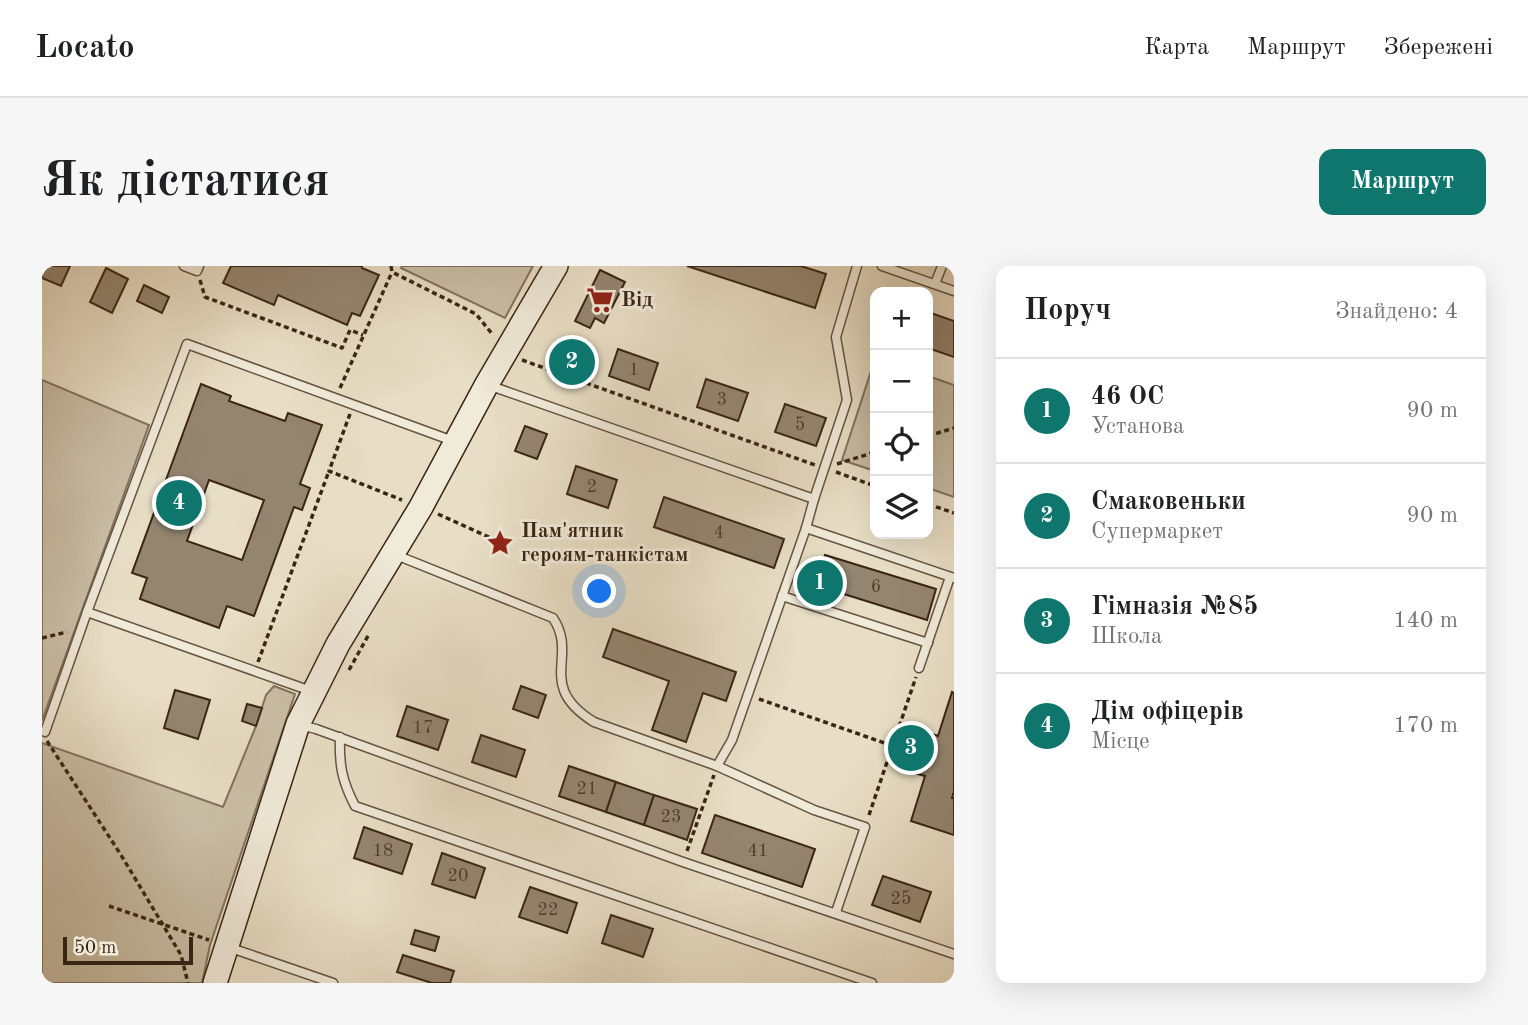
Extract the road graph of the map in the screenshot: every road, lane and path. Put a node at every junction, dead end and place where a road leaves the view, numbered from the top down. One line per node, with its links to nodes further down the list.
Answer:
1 (184, 266): 7 (lane)
2 (391, 266): 8 (path)
3 (556, 266): 13 (street)
4 (857, 266): 20 (lane)
5 (882, 266): 9 (lane)
6 (942, 266): 9 (lane)
7 (198, 269): 12 (path)
8 (392, 272): 11 (path); 12 (path)
9 (935, 284): 10 (lane)
10 (954, 290)
11 (476, 314)
12 (363, 335): 14 (path)
13 (496, 387): 18 (street); 20 (path); 23 (lane)
14 (336, 398): 15 (lane); 32 (lane)
15 (353, 404): 18 (lane); 21 (path)
16 (954, 428): 17 (path)
17 (933, 434)
18 (456, 442): 25 (street)
19 (870, 454): 20 (path)
20 (824, 468): 22 (path); 23 (lane)
21 (329, 471): 25 (path); 36 (path)
22 (870, 484)
23 (814, 499): 27 (lane)
24 (933, 506): 26 (path)
25 (421, 507): 28 (path); 29 (street)
26 (954, 513)
27 (806, 528): 30 (lane); 31 (lane)
28 (491, 538)
29 (393, 554): 38 (street); 44 (lane)
30 (952, 578): 34 (lane)
31 (782, 596): 34 (lane); 39 (lane)
32 (87, 611): 36 (lane); 41 (lane)
33 (370, 632): 37 (path)
34 (928, 643): 35 (lane)
35 (919, 668): 43 (path)
36 (255, 671): 38 (lane)
37 (343, 681)
38 (314, 691): 40 (street)
39 (747, 695): 43 (path); 44 (lane)
40 (298, 724): 42 (lane); 50 (street)
41 (45, 732): 49 (path)
42 (340, 737): 46 (lane); 55 (lane)
43 (893, 746): 45 (path)
44 (717, 766): 45 (lane); 46 (path)
45 (865, 827): 48 (lane)
46 (683, 862): 48 (lane)
47 (109, 906): 49 (path)
48 (836, 912): 51 (lane)
49 (164, 925): 50 (path); 52 (path)
50 (226, 946): 53 (street); 54 (lane)
51 (954, 954)
52 (188, 983)
53 (215, 983)
54 (333, 983)
55 (872, 983)

